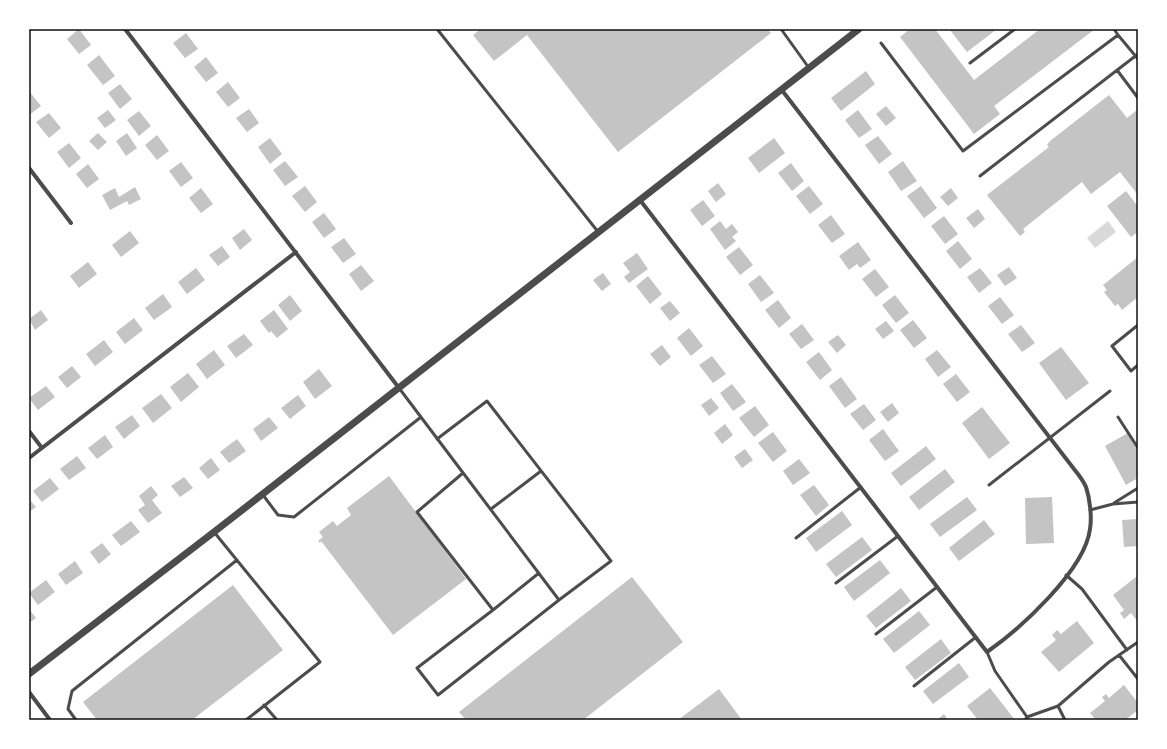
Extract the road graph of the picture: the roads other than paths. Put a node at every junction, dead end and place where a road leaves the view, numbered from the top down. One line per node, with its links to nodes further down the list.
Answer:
1 (125, 29): 20 (street)
2 (437, 29): 19 (lane)
3 (781, 29): 11 (lane)
4 (859, 29): 11 (street)
5 (1015, 29): 10 (lane)
6 (1114, 29): 7 (lane)
7 (1118, 35): 8 (lane); 9 (lane)
8 (881, 43)
9 (1137, 56): 12 (lane)
10 (970, 62)
11 (808, 68): 13 (street)
12 (1117, 70): 14 (lane); 16 (lane)
13 (781, 89): 17 (street); 28 (street)
14 (1138, 98)
15 (29, 168): 18 (street)
16 (980, 176)
17 (640, 200): 19 (street); 36 (street)
18 (70, 223)
19 (599, 232): 23 (street)
20 (296, 252): 23 (street); 30 (street)
21 (1138, 325): 22 (lane)
22 (1138, 366)
23 (398, 388): 25 (lane); 38 (street)
24 (1110, 391): 28 (lane)
25 (421, 417): 29 (lane); 38 (lane)
26 (1118, 417): 31 (lane)
27 (29, 431): 30 (street)
28 (1050, 437): 35 (lane); 42 (street)
29 (437, 439): 33 (lane); 34 (lane)
30 (42, 448): 32 (street)
31 (1138, 448)
32 (29, 458)
33 (541, 471): 41 (lane); 51 (lane)
34 (463, 473): 41 (lane); 52 (lane)
35 (989, 485)
36 (861, 487): 44 (street); 45 (lane)
37 (1138, 488): 40 (lane)
38 (262, 494): 43 (street)
39 (1138, 502): 40 (lane)
40 (1113, 504): 42 (lane)
41 (491, 509): 47 (lane)
42 (1090, 510): 48 (street)
43 (214, 532): 46 (lane); 59 (street)
44 (898, 536): 49 (lane); 50 (street)
45 (796, 538)
46 (237, 560): 63 (lane); 67 (lane)
47 (539, 573): 51 (lane); 52 (lane)
48 (1066, 575): 56 (lane); 57 (street)
49 (836, 583)
50 (937, 587): 53 (lane); 54 (street)
51 (559, 600): 52 (lane)
52 (493, 610)
53 (876, 634)
54 (976, 637): 57 (street); 61 (lane)
55 (1138, 642): 56 (lane)
56 (1126, 650): 58 (lane)
57 (987, 652): 65 (lane)
58 (1119, 655): 60 (lane); 64 (lane)
59 (29, 674)
60 (1138, 679)
61 (914, 686)
62 (29, 692): 66 (street)
63 (264, 704): 68 (lane); 69 (lane)
64 (1058, 706): 65 (lane); 70 (lane)
65 (1026, 718)
66 (50, 720)
67 (76, 720)
68 (246, 720)
69 (277, 720)
70 (1065, 720)

